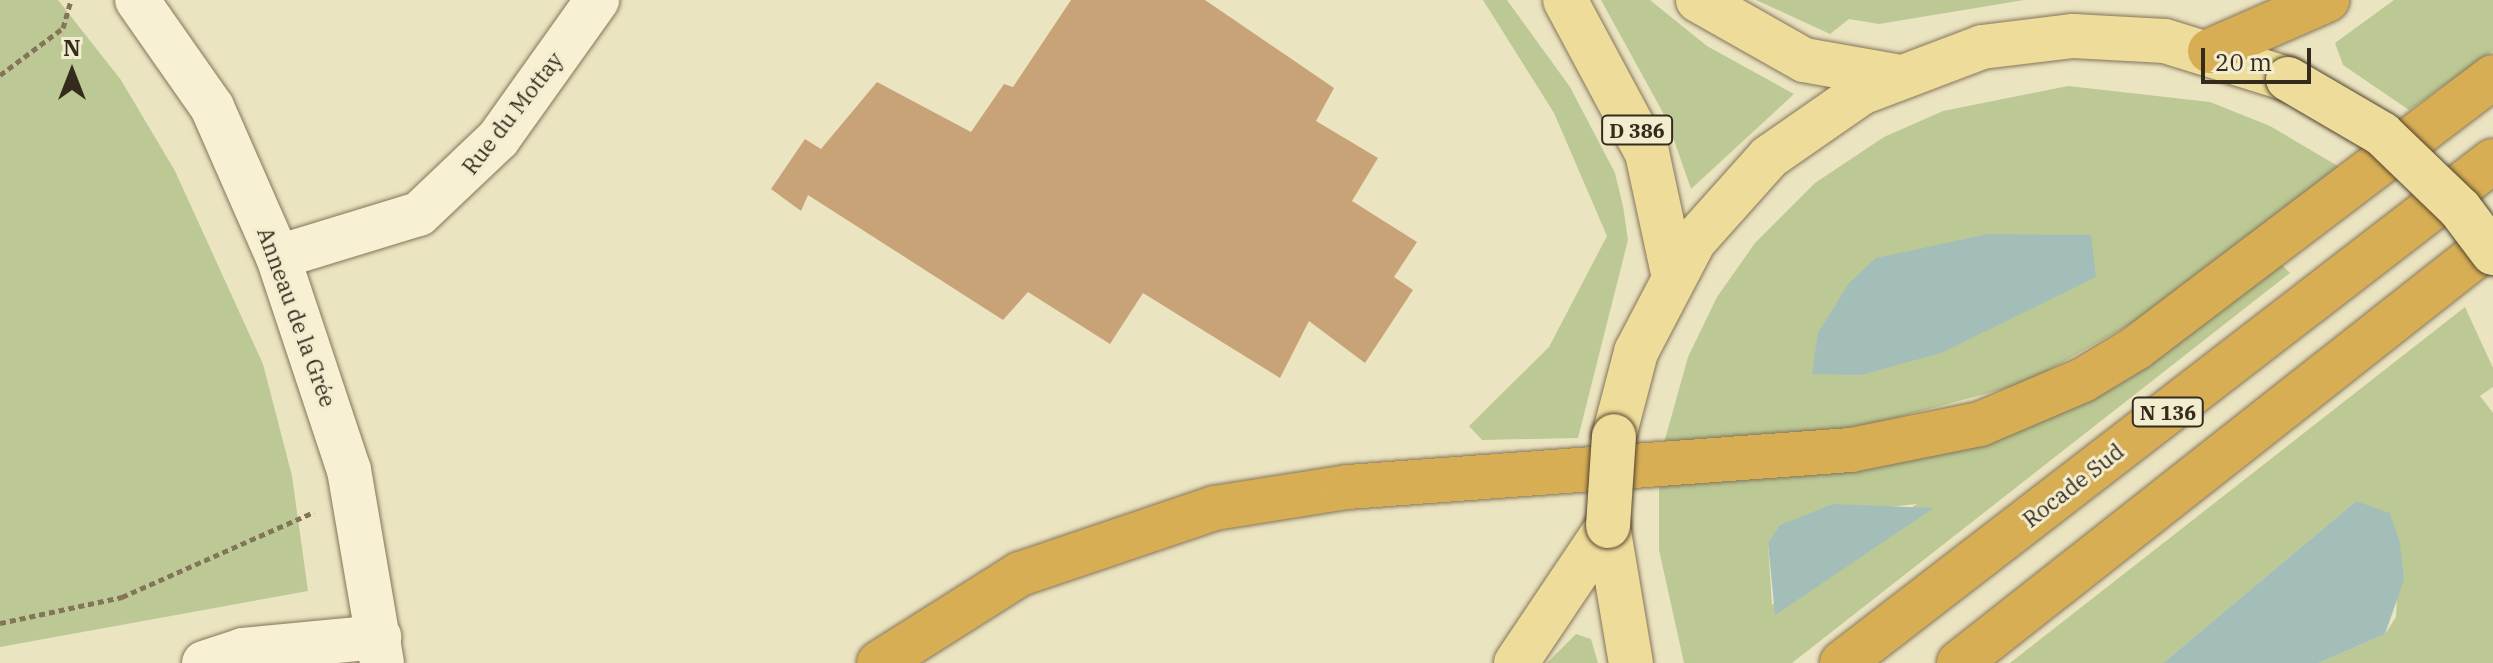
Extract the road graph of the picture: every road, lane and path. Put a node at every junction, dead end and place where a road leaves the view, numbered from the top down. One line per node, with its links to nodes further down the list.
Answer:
1 (71, 0): 8 (path)
2 (137, 0): 14 (street, Anneau de la Grée)
3 (597, 0): 14 (street, Rue du Mottay)
4 (1565, 0): 15 (main road, D 386)
5 (1698, 0): 9 (main road)
6 (2327, 0): 7 (highway)
7 (2210, 51): 9 (main road); 13 (main road, bridge)
8 (0, 75)
9 (1895, 76): 15 (main road)
10 (2493, 77): 22 (highway)
11 (2493, 161): 24 (highway, Rocade Sud / N 136)
12 (2493, 242): 25 (highway, N 136)
13 (2493, 253)
14 (278, 257): 19 (street, Anneau de la Grée)
15 (1673, 273): 17 (main road, bridge)
16 (314, 512): 18 (path)
17 (1608, 526): 20 (main road); 23 (main road)
18 (0, 623)
19 (381, 650): 21 (street)
20 (1627, 650)
21 (204, 663)
22 (879, 663)
23 (1516, 663)
24 (1842, 663)
25 (1959, 663)

